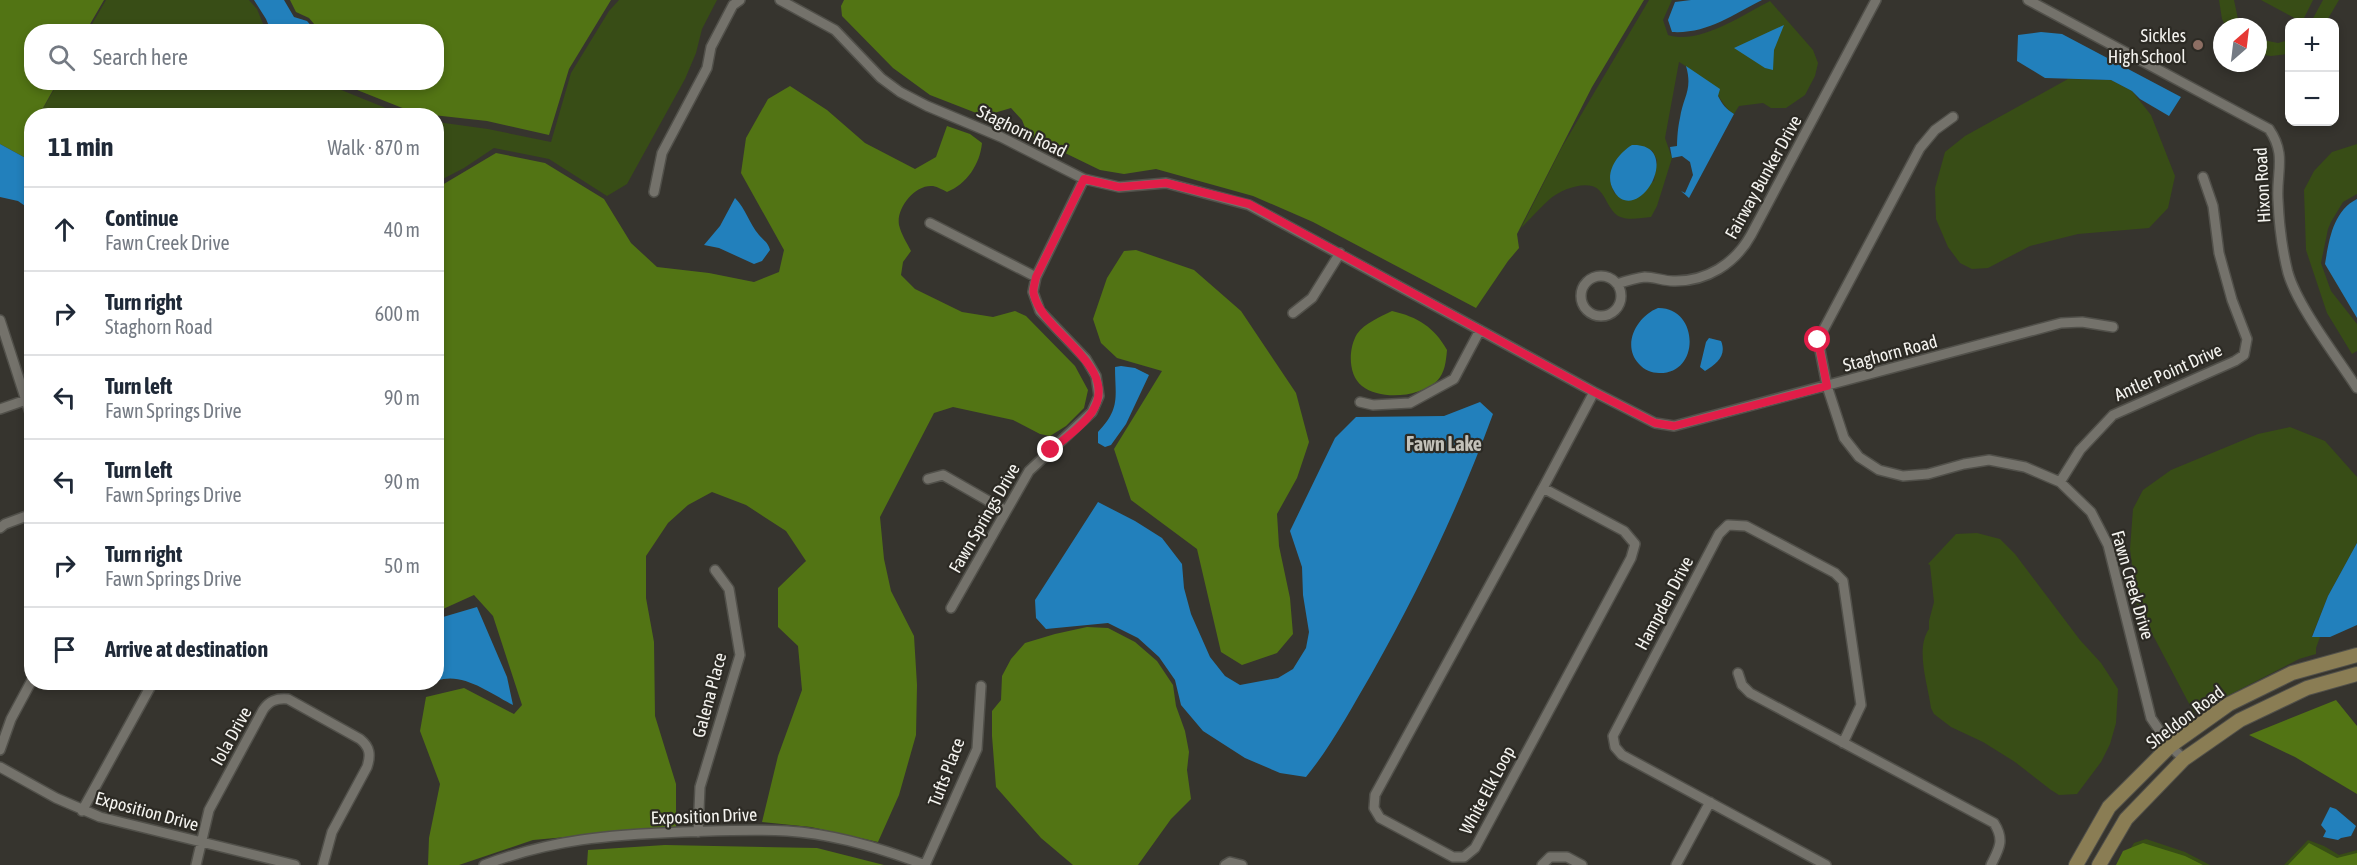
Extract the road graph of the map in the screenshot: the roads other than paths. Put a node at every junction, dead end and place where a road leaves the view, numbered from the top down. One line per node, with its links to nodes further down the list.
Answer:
1 (740, 0): 8 (street)
2 (780, 0): 7 (street, Staghorn Road)
3 (1876, 0): 12 (street, Fairway Bunker Drive)
4 (2028, 0): 18 (street, Hixon Road)
5 (1953, 117): 17 (street, Fawn Creek Drive)
6 (2203, 177): 25 (street, Antler Point Drive)
7 (1084, 179): 10 (street, Staghorn Road); 11 (street)
8 (654, 192)
9 (930, 223): 11 (street)
10 (1340, 253): 13 (street); 16 (street, Staghorn Road)
11 (1036, 277): 27 (street, Fawn Springs Drive)
12 (1617, 284): 12 (street, Fairway Bunker Drive)
13 (1293, 312)
14 (0, 320): 20 (street)
15 (2113, 327): 17 (street, Staghorn Road)
16 (1480, 330): 19 (street, Staghorn Road); 22 (street)
17 (1827, 386): 19 (street, Staghorn Road); 25 (street, Fawn Creek Drive)
18 (2357, 388)
19 (1594, 392): 26 (street, White Elk Loop)
20 (24, 394)
21 (24, 401): 23 (street)
22 (1360, 402)
23 (0, 409)
24 (928, 479): 27 (street)
25 (2060, 482): 39 (street, Fawn Creek Drive)
26 (1543, 488): 26 (street, White Elk Loop)
27 (1006, 511): 31 (street, Fawn Springs Drive)
28 (24, 517): 29 (street)
29 (0, 528)
30 (715, 570): 45 (street, Galena Place)
31 (951, 608)
32 (2357, 655): 39 (main road, Sheldon Road)
33 (1738, 673): 38 (street)
34 (2357, 674): 41 (main road, Sheldon Road)
35 (981, 686): 51 (street, Tufts Place)
36 (27, 690): 40 (street)
37 (149, 690): 44 (street)
38 (1843, 743): 43 (street, Hampden Drive); 58 (street)
39 (2170, 746): 41 (street, Fawn Creek Drive); 59 (main road, Sheldon Road)
40 (0, 750)
41 (2184, 759): 60 (main road, Sheldon Road)
42 (0, 767): 44 (street, Exposition Drive)
43 (1710, 802): 56 (street); 57 (street, Hampden Drive)
44 (82, 811): 46 (street, Exposition Drive)
45 (698, 832): 50 (street, Exposition Drive); 51 (street, Exposition Drive)
46 (201, 843): 47 (street); 48 (street, Exposition Drive); 49 (street, Iola Drive)
47 (196, 865)
48 (295, 865)
49 (323, 865)
50 (484, 865)
51 (925, 865)
52 (1224, 865): 53 (street)
53 (1242, 865)
54 (1542, 865): 55 (street)
55 (1582, 865)
56 (1676, 865)
57 (1826, 865)
58 (1991, 865)
59 (2076, 865)
60 (2099, 865)

